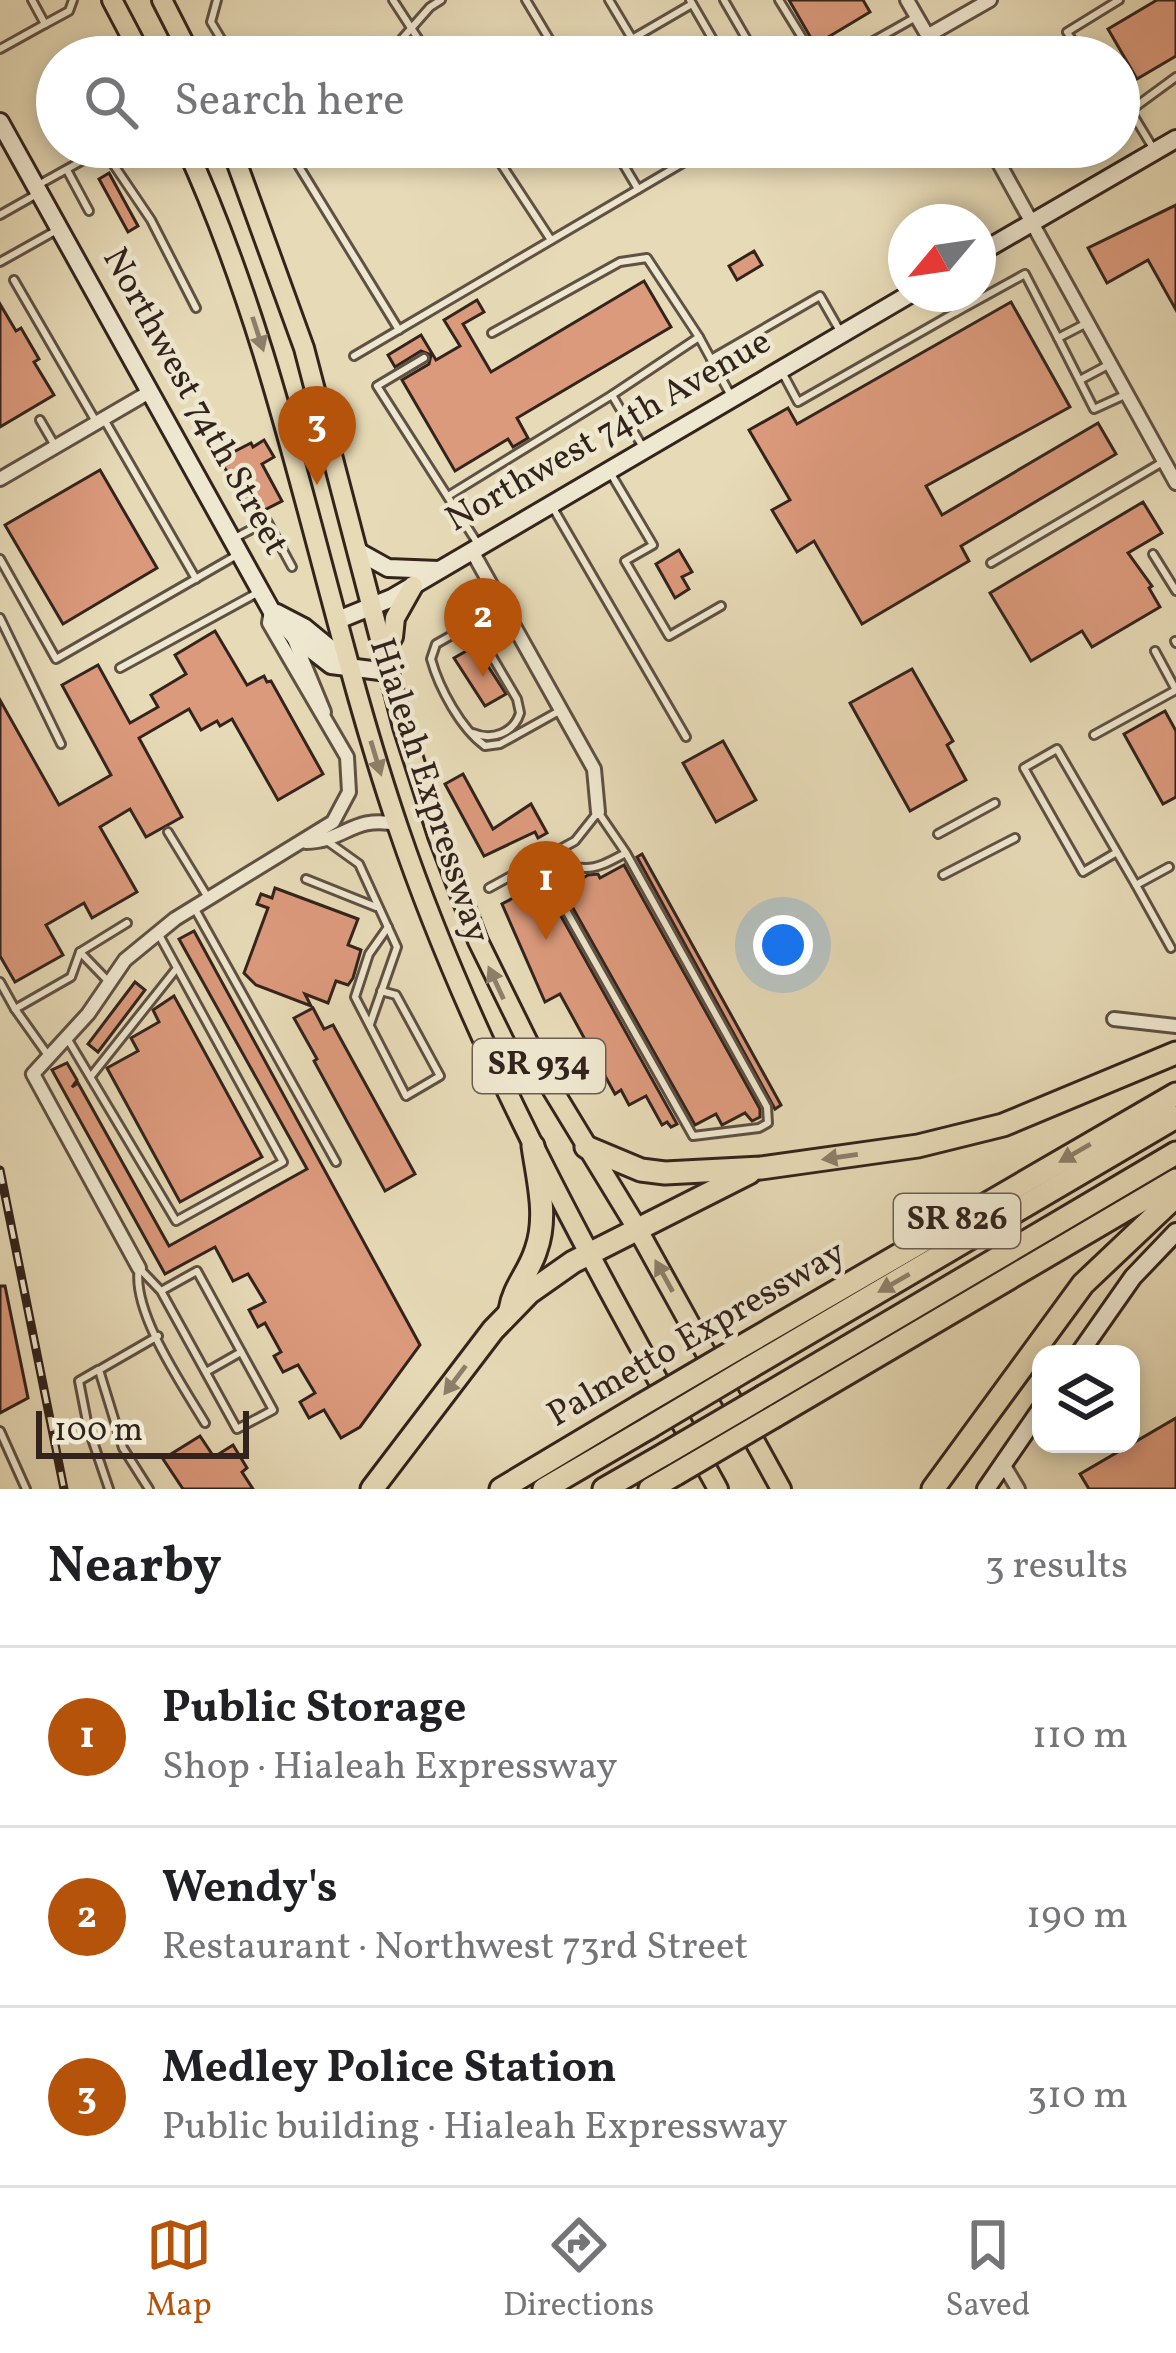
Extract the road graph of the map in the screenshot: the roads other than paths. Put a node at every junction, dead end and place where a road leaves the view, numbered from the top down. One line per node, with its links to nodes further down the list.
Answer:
1 (32, 0): 17 (lane)
2 (74, 0): 17 (lane)
3 (112, 0): 19 (main road)
4 (162, 0): 20 (main road)
5 (217, 0): 21 (lane)
6 (393, 0): 18 (lane)
7 (441, 0): 18 (lane)
8 (526, 0): 24 (lane)
9 (610, 0): 25 (lane)
10 (724, 0): 28 (lane)
11 (779, 0): 29 (lane)
12 (907, 0): 16 (street)
13 (989, 0): 31 (street)
14 (1119, 0): 32 (lane)
15 (691, 2): 26 (lane); 27 (lane)
16 (916, 16): 30 (lane); 31 (street)
17 (45, 24): 33 (lane)
18 (411, 28): 22 (lane); 23 (lane)
19 (131, 36)
20 (180, 36)
21 (219, 36)
22 (404, 36)
23 (416, 36)
24 (547, 36)
25 (630, 36)
26 (637, 36)
27 (711, 36)
28 (745, 36)
29 (801, 36)
30 (881, 36)
31 (928, 36)
32 (1070, 36)
33 (0, 49)
34 (1176, 77): 35 (lane)
35 (1140, 103)
36 (0, 122): 52 (street, Northwest 74th Street)
37 (1140, 126): 39 (lane)
38 (1176, 139): 39 (street)
39 (1155, 151): 40 (street)
40 (1140, 160)
41 (70, 168): 51 (lane)
42 (116, 168): 63 (lane)
43 (194, 168): 108 (main road, Hialeah Expressway / SR 934, one-way to 108)
44 (239, 168): 93 (main road, Hialeah Expressway / SR 934)
45 (300, 168): 66 (lane)
46 (504, 168): 58 (lane)
47 (626, 168): 53 (lane)
48 (670, 168): 53 (lane)
49 (1003, 168): 56 (street)
50 (1126, 168): 56 (street)
51 (67, 170): 52 (lane); 54 (lane)
52 (39, 189): 55 (lane); 57 (street, Northwest 74th Street)
53 (638, 189): 58 (lane)
54 (89, 212)
55 (0, 215)
56 (1033, 222): 59 (street); 65 (street)
57 (60, 228): 60 (lane); 77 (street, Northwest 74th Street)
58 (551, 240): 66 (lane)
59 (996, 244)
60 (0, 262)
61 (14, 280): 82 (lane)
62 (888, 307): 68 (street, Northwest 74th Avenue)
63 (196, 308)
64 (956, 313): 70 (lane); 75 (lane)
65 (1088, 323): 70 (lane); 74 (street)
66 (399, 330): 71 (lane)
67 (493, 333): 69 (lane)
68 (842, 334): 73 (lane); 75 (street, Northwest 74th Avenue)
69 (699, 337): 73 (lane); 79 (lane)
70 (1058, 338): 76 (lane)
71 (354, 356)
72 (424, 358): 89 (lane)
73 (711, 359): 80 (lane)
74 (1111, 363): 76 (lane); 78 (street)
75 (780, 370): 80 (street, Northwest 74th Avenue)
76 (1080, 380): 78 (lane)
77 (151, 391): 82 (street); 91 (street, Northwest 74th Street)
78 (1127, 394): 85 (street)
79 (612, 395): 84 (lane); 89 (lane)
80 (732, 398): 84 (street, Northwest 74th Avenue)
81 (40, 420): 83 (lane)
82 (100, 421): 83 (street); 99 (lane)
83 (56, 447): 87 (street)
84 (644, 450): 86 (street, Northwest 74th Avenue)
85 (1164, 461): 88 (street); 96 (lane)
86 (609, 471): 90 (street, Northwest 74th Avenue); 104 (lane)
87 (0, 479)
88 (1176, 483)
89 (448, 496): 92 (lane)
90 (551, 505): 92 (street, Northwest 74th Avenue); 121 (lane)
91 (236, 546): 97 (lane); 99 (lane); 101 (street, Northwest 74th Street)
92 (476, 549): 98 (street, Northwest 74th Avenue); 103 (street)
93 (361, 553): 98 (street); 105 (main road, Hialeah Expressway / SR 934)
94 (1154, 554): 102 (lane)
95 (0, 559): 99 (lane)
96 (991, 563)
97 (292, 567)
98 (440, 570): 100 (street, Northwest 74th Avenue)
99 (196, 579)
100 (413, 586): 105 (street, Northwest 74th Avenue); 111 (main road)
101 (260, 591): 106 (street, Northwest 74th Street); 114 (lane)
102 (1176, 591)
103 (503, 606): 109 (lane); 117 (street)
104 (721, 606)
105 (374, 607): 108 (street, Northwest 74th Avenue); 111 (main road, Hialeah Expressway / SR 934)
106 (277, 613): 110 (street); 113 (street); 118 (street, Northwest 74th Street)
107 (0, 618): 122 (lane)
108 (338, 620): 113 (main road, Hialeah Expressway / SR 934)
109 (473, 623): 119 (lane); 119 (lane)
110 (292, 634): 113 (street); 118 (street, Northwest 74th Street)
111 (383, 650): 115 (main road, Hialeah Expressway / SR 934)
112 (1155, 651): 116 (lane)
113 (349, 664): 115 (street); 125 (main road, Hialeah Expressway / SR 934, one-way to 125)
114 (120, 668)
115 (388, 672): 161 (main road, Hialeah Expressway / SR 934, one-way to 115)
116 (1176, 690): 120 (lane)
117 (560, 710): 119 (lane); 124 (street)
118 (325, 713): 130 (street, Northwest 74th Street)
119 (470, 732)
120 (1094, 735)
121 (686, 737)
122 (61, 744)
123 (995, 803): 127 (lane)
124 (598, 812): 132 (lane); 137 (lane)
125 (397, 824): 129 (street); 160 (main road, Hialeah Expressway / SR 934)
126 (168, 832): 138 (lane)
127 (938, 833)
128 (1015, 838): 134 (lane)
129 (327, 841): 130 (street); 140 (lane)
130 (305, 842): 138 (street)
131 (1117, 852): 131 (lane); 136 (lane)
132 (626, 853): 132 (lane)
133 (1169, 867): 136 (lane)
134 (943, 875)
135 (306, 879): 140 (lane)
136 (1136, 885): 144 (lane)
137 (489, 888)
138 (209, 898): 139 (street)
139 (194, 908): 143 (street); 163 (lane)
140 (379, 908): 142 (lane)
141 (128, 923): 145 (lane)
142 (388, 927): 149 (lane); 153 (lane)
143 (157, 933): 146 (lane); 148 (street)
144 (1171, 948)
145 (80, 952): 148 (lane); 150 (lane)
146 (177, 968): 157 (lane); 157 (lane)
147 (0, 982): 150 (lane)
148 (109, 983): 154 (street)
149 (381, 992): 153 (lane); 153 (lane)
150 (15, 1009): 156 (lane)
151 (1114, 1019): 152 (street)
152 (1176, 1027)
153 (368, 1028)
154 (67, 1038): 156 (street); 157 (lane)
155 (1176, 1053): 164 (highway, one-way to 164)
156 (49, 1057): 170 (street)
157 (92, 1075)
158 (1176, 1094): 176 (highway, Palmetto Expressway / SR 826, one-way to 176)
159 (1176, 1117): 176 (highway, one-way to 176)
160 (533, 1146): 169 (main road, Hialeah Expressway / SR 934); 172 (highway)
161 (586, 1147): 164 (highway); 167 (main road, Hialeah Expressway / SR 934)
162 (1176, 1153): 179 (highway)
163 (336, 1162)
164 (761, 1168): 167 (highway)
165 (1176, 1180): 179 (highway, SR 826)
166 (1176, 1196): 196 (highway)
167 (638, 1230): 169 (highway); 195 (main road, Hialeah Expressway / SR 934, one-way to 167)
168 (1176, 1232): 174 (street)
169 (588, 1255): 172 (highway); 194 (main road, Hialeah Expressway / SR 934)
170 (139, 1268): 171 (lane); 173 (lane)
171 (161, 1291): 175 (lane); 178 (lane)
172 (510, 1310): 189 (highway, one-way to 189)
173 (158, 1336): 177 (lane); 182 (lane)
174 (1085, 1345)
175 (241, 1352): 178 (lane); 178 (lane)
176 (743, 1359): 180 (highway, Palmetto Expressway / SR 826, bridge)
177 (99, 1370): 187 (lane); 188 (lane)
178 (206, 1372)
179 (769, 1406): 184 (highway, SR 826, bridge)
180 (644, 1417): 190 (highway, Palmetto Expressway / SR 826); 191 (highway)
181 (1032, 1422): 185 (street)
182 (206, 1423)
183 (0, 1432): 186 (lane)
184 (671, 1464): 192 (highway); 193 (highway, SR 826)
185 (1003, 1464): 197 (street); 198 (street)
186 (26, 1489)
187 (110, 1489)
188 (149, 1489)
189 (372, 1489)
190 (501, 1489)
191 (544, 1489)
192 (604, 1489)
193 (650, 1489)
194 (718, 1489)
195 (781, 1489)
196 (933, 1489)
197 (986, 1489)
198 (1018, 1489)

